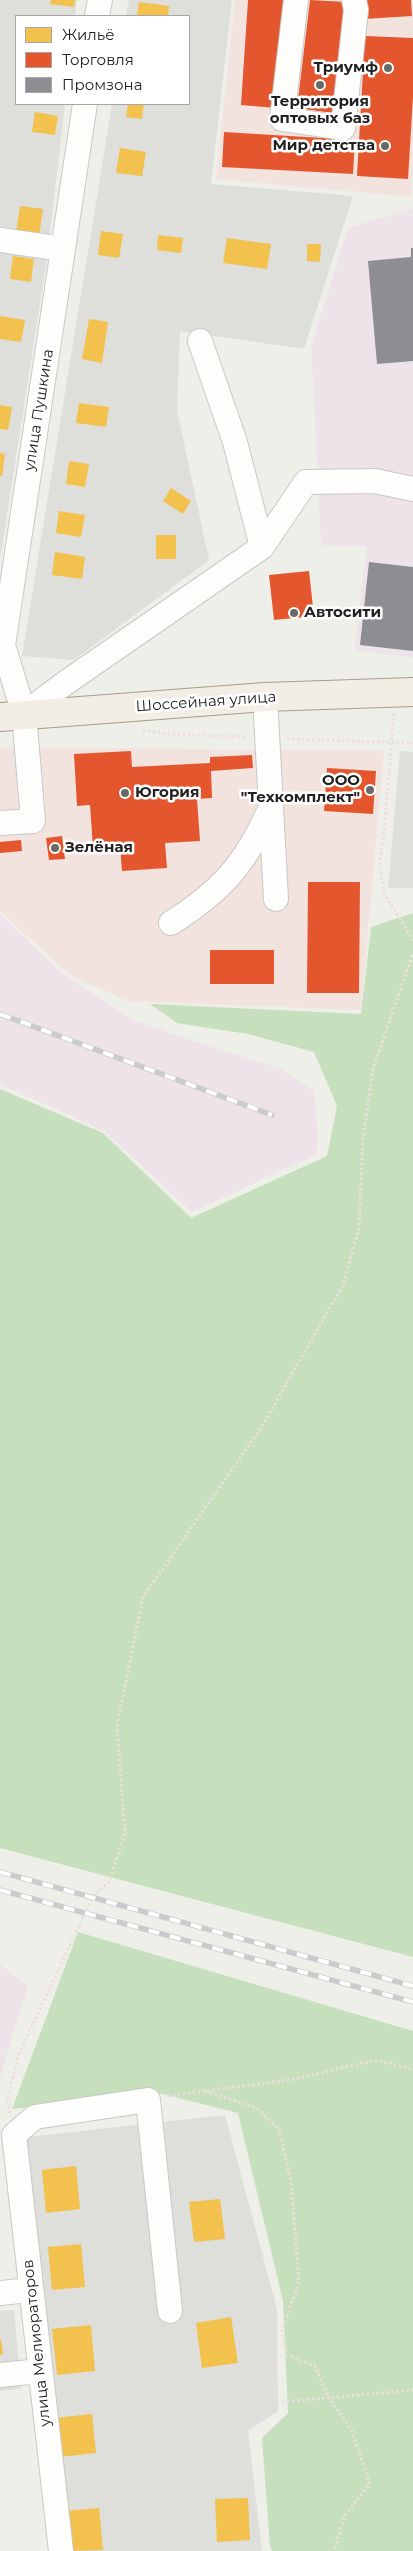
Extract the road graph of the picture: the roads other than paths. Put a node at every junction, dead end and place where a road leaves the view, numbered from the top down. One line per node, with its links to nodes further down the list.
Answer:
1 (100, 0): 4 (street)
2 (296, 0): 3 (street)
3 (354, 0)
4 (98, 15)
5 (85, 105): 7 (street, улица Пушкина)
6 (0, 240): 7 (street)
7 (63, 249): 13 (street, улица Пушкина)
8 (200, 341): 10 (street)
9 (413, 489): 10 (street)
10 (262, 546): 13 (street)
11 (404, 692): 12 (main road, Шоссейная улица)
12 (264, 697): 13 (main road, Шоссейная улица); 14 (street)
13 (12, 716): 15 (street, улица Пушкина)
14 (270, 810): 16 (street); 17 (street)
15 (0, 823)
16 (276, 899)
17 (171, 923)
18 (0, 2168): 19 (street)
19 (19, 2183): 20 (street, улица Мелиораторов); 22 (street, улица Мелиораторов)
20 (30, 2290): 21 (street); 23 (street, улица Мелиораторов)
21 (0, 2293)
22 (170, 2312)
23 (39, 2370): 24 (street); 25 (street, улица Мелиораторов)
24 (0, 2374)
25 (61, 2551)

